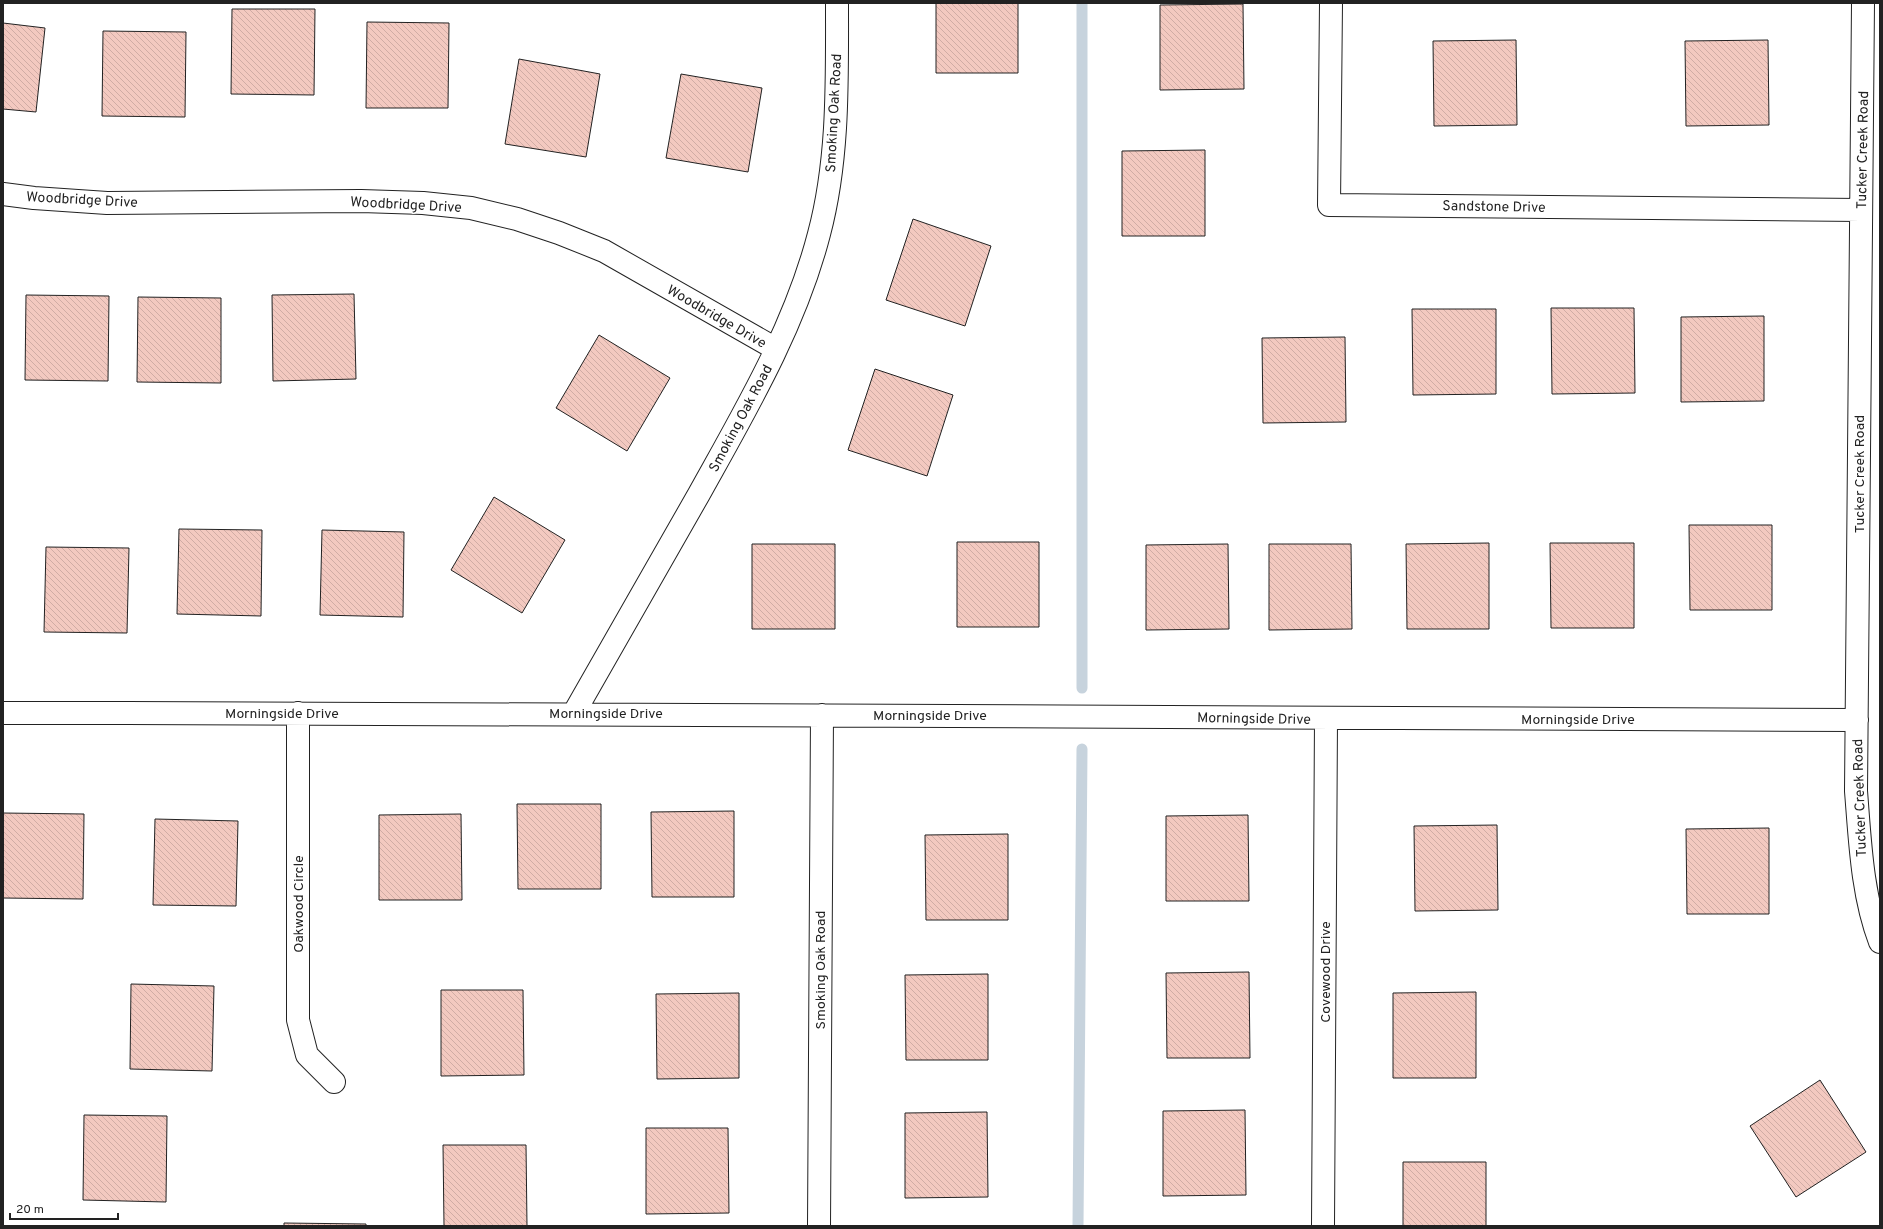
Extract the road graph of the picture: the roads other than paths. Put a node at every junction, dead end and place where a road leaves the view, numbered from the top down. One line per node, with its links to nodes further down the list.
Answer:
1 (837, 3): 6 (street, Smoking Oak Road)
2 (1331, 3): 5 (street, Sandstone Drive)
3 (1863, 3): 5 (street, Tucker Creek Road)
4 (3, 194): 6 (street, Woodbridge Drive)
5 (1861, 210): 12 (street, Tucker Creek Road)
6 (776, 349): 9 (street, Smoking Oak Road)
7 (3, 713): 8 (street, Morningside Drive)
8 (298, 713): 9 (street, Morningside Drive); 14 (street, Oakwood Circle)
9 (574, 713): 10 (street, Morningside Drive)
10 (822, 714): 11 (street, Morningside Drive); 15 (street, Smoking Oak Road)
11 (1326, 718): 12 (street, Morningside Drive); 16 (street, Covewood Drive)
12 (1857, 720): 13 (street, Tucker Creek Road)
13 (1880, 942)
14 (334, 1082)
15 (818, 1226)
16 (1323, 1226)

